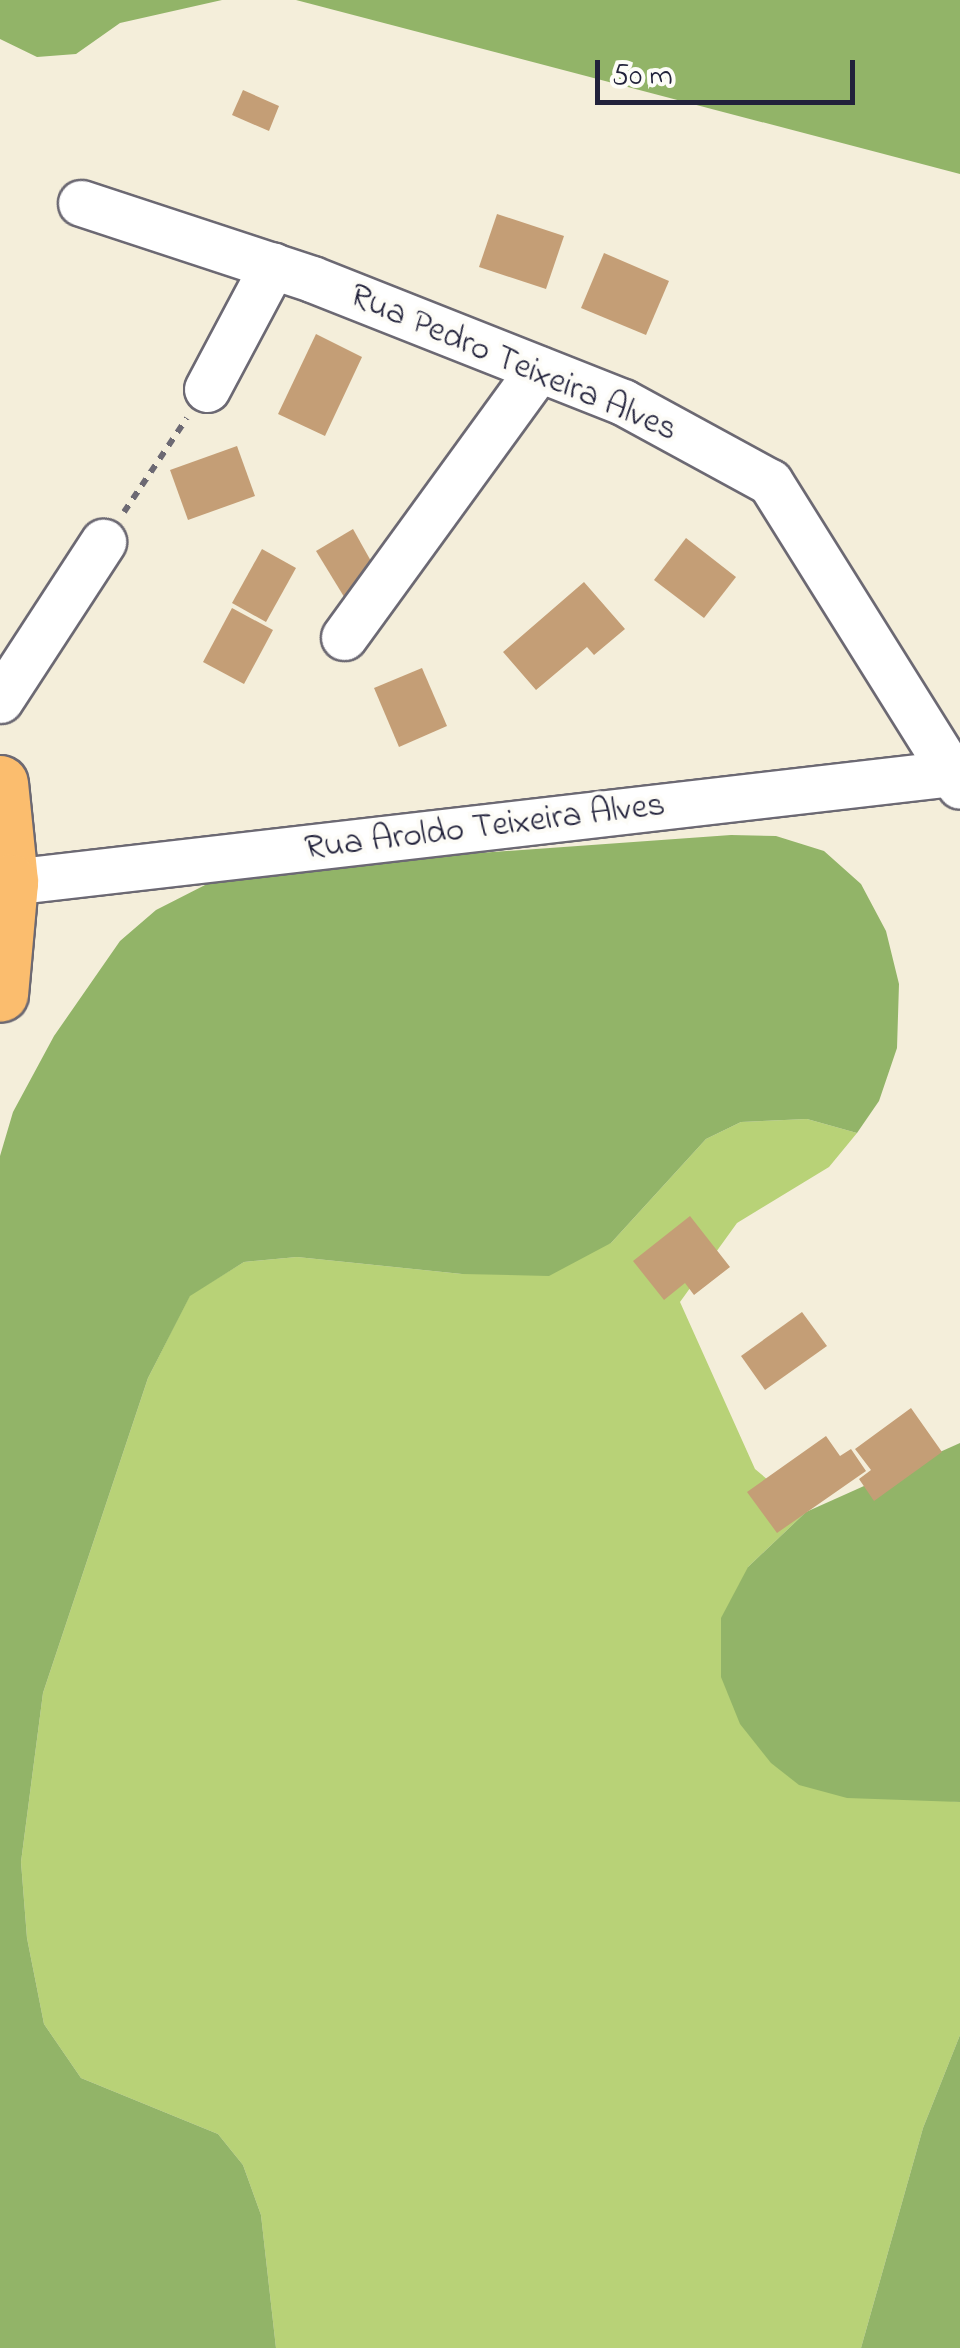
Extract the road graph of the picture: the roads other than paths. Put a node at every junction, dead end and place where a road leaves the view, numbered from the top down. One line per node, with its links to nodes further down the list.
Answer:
1 (82, 203): 2 (street, Rua Pedro Teixeira Alves)
2 (272, 266): 3 (street, Rua Pedro Teixeira Alves); 4 (street)
3 (539, 368): 6 (street); 8 (street, Rua Pedro Teixeira Alves)
4 (207, 389)
5 (103, 542): 7 (street)
6 (344, 637)
7 (0, 700)
8 (957, 777): 10 (street, Rua Aroldo Teixeira Alves)
9 (0, 782): 10 (main road)
10 (5, 874): 11 (main road)
11 (0, 994)

